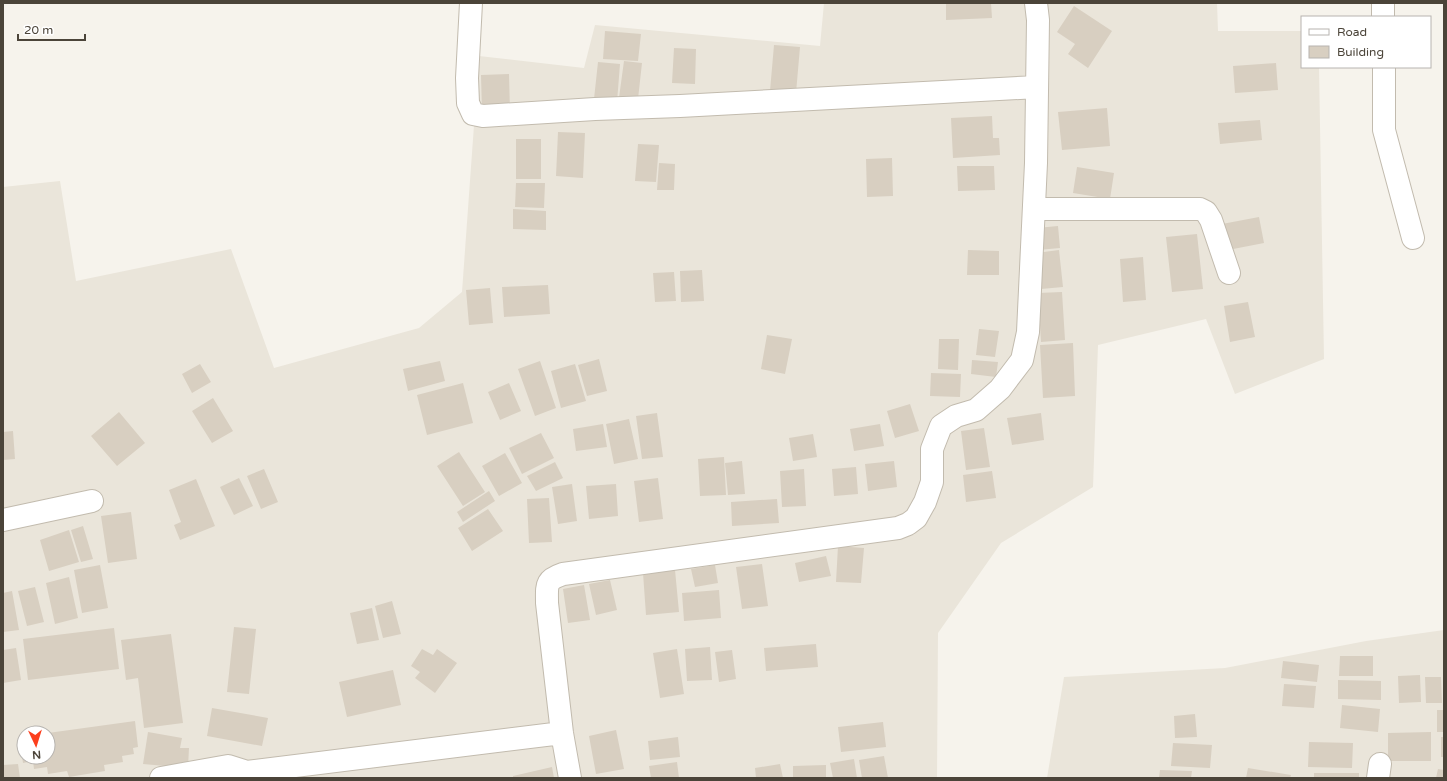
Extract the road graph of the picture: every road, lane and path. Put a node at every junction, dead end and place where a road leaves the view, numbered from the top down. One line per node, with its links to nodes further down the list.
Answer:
1 (471, 3): 6 (street)
2 (1036, 3): 6 (street)
3 (1383, 3): 4 (street)
4 (1383, 16)
5 (1384, 68): 8 (street)
6 (1037, 87): 7 (street)
7 (1034, 209): 9 (street); 12 (street)
8 (1413, 238)
9 (1229, 273)
10 (92, 501): 11 (street)
11 (3, 520)
12 (562, 733): 13 (street); 15 (street)
13 (248, 775): 14 (street)
14 (161, 778)
15 (570, 778)

